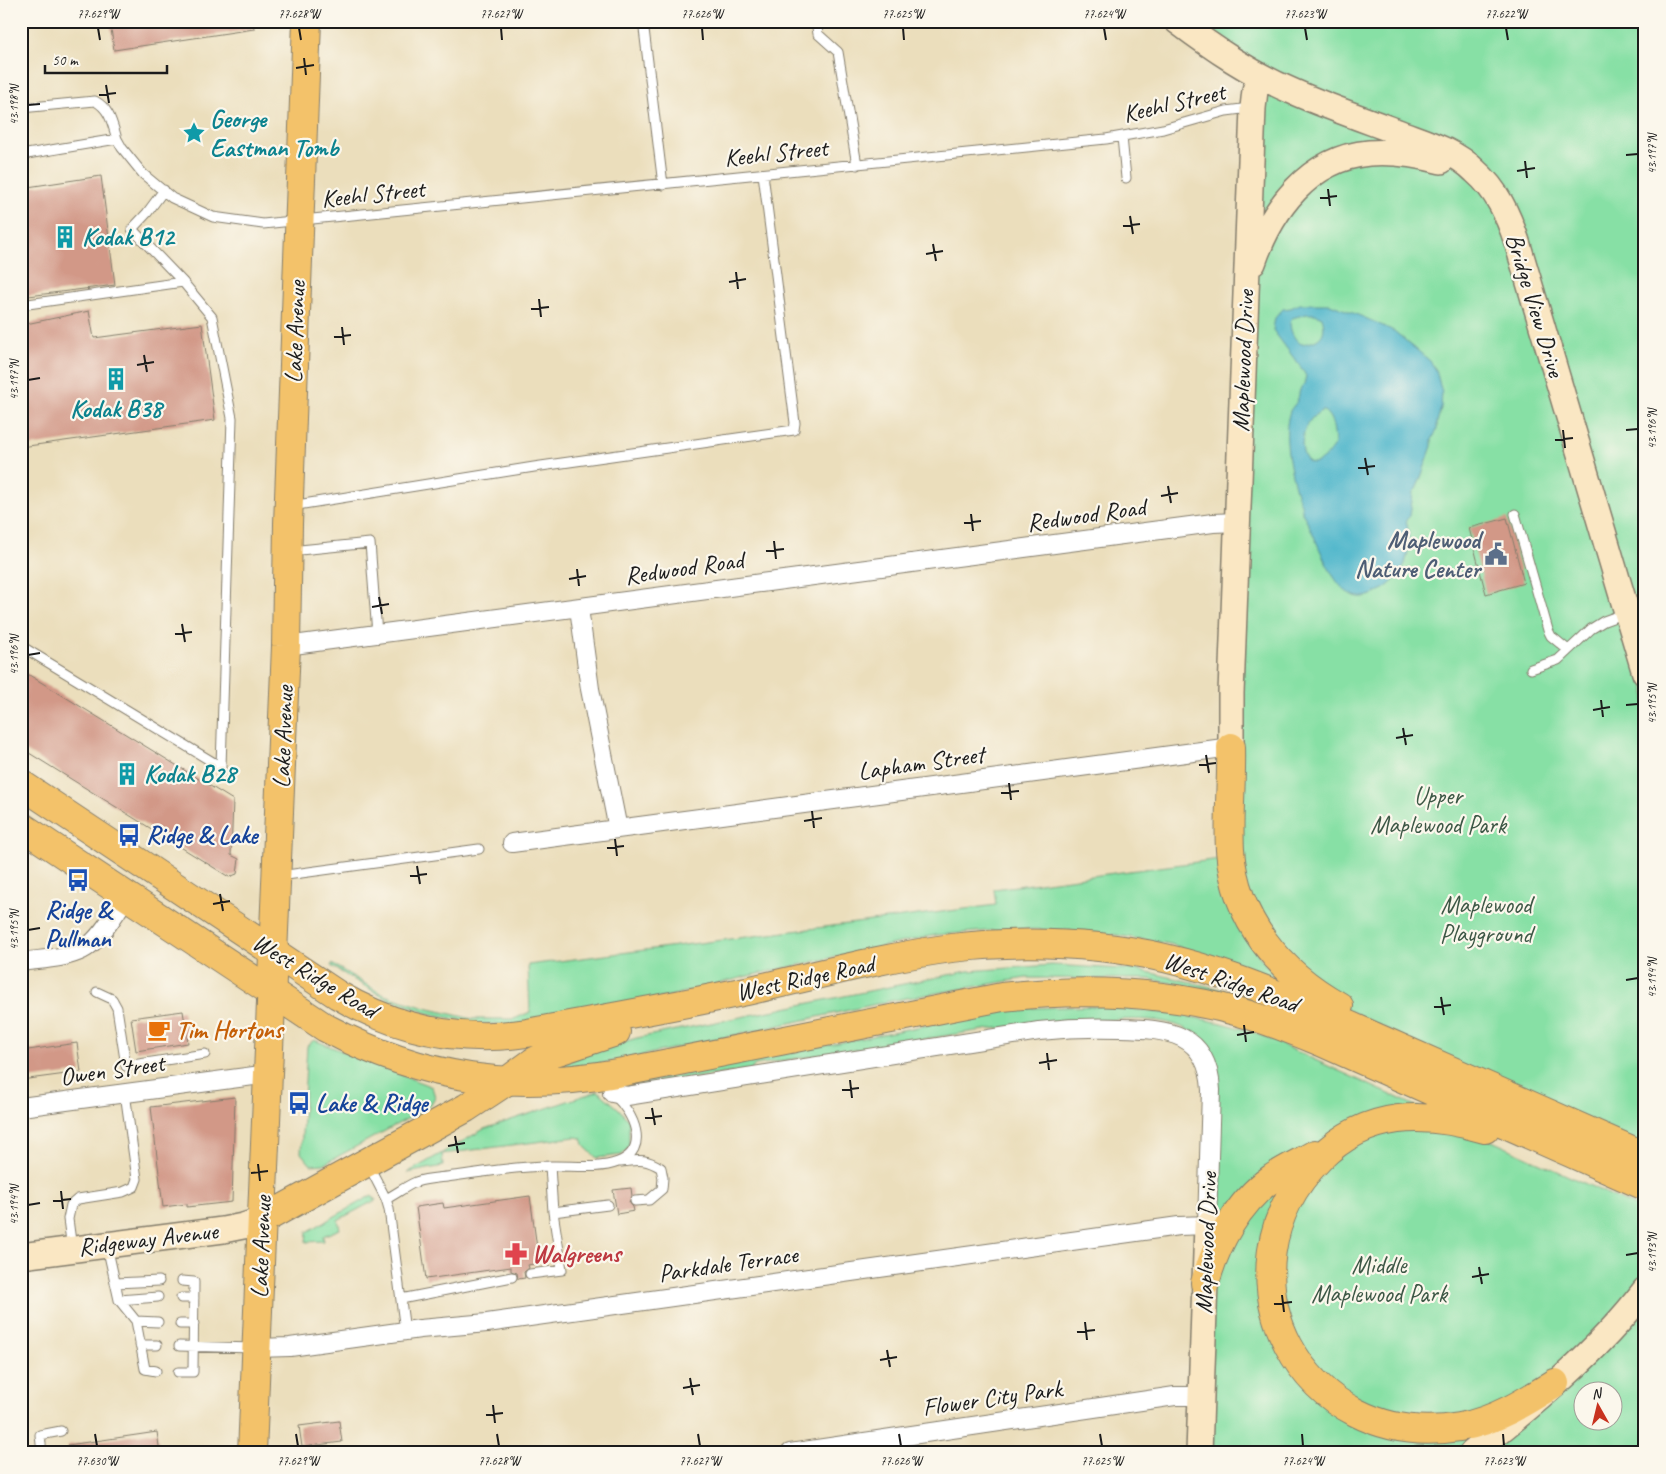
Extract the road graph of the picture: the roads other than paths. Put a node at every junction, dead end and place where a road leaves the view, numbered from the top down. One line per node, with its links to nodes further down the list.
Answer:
1 (307, 21): 17 (main road, Lake Avenue)
2 (643, 21): 15 (lane)
3 (816, 21): 11 (lane)
4 (1177, 21): 5 (street)
5 (1261, 77): 7 (street, Maplewood Drive); 13 (street, Bridge View Drive)
6 (21, 108): 9 (lane, Keehl Street)
7 (1253, 108): 8 (lane, Keehl Street); 19 (street, Maplewood Drive)
8 (1122, 137): 11 (lane, Keehl Street); 14 (lane)
9 (117, 139): 10 (lane); 16 (lane, Keehl Street)
10 (21, 156)
11 (857, 165): 12 (lane, Keehl Street)
12 (763, 174): 15 (lane, Keehl Street); 21 (lane)
13 (1481, 176): 19 (street); 26 (street, Bridge View Drive)
14 (1126, 178)
15 (663, 184): 17 (lane, Keehl Street)
16 (164, 190): 17 (lane, Keehl Street); 18 (lane)
17 (299, 222): 21 (main road, Lake Avenue)
18 (183, 282): 20 (lane); 28 (lane)
19 (1245, 286): 23 (street, Maplewood Drive)
20 (21, 305)
21 (289, 507): 24 (main road, Lake Avenue)
22 (1515, 514): 30 (lane)
23 (1237, 522): 25 (street, Redwood Road); 33 (street, Maplewood Drive)
24 (288, 551): 27 (lane); 29 (main road, Lake Avenue)
25 (579, 608): 27 (street, Redwood Road); 36 (street)
26 (1627, 613): 30 (lane); 32 (street, Bridge View Drive)
27 (378, 634): 29 (street, Redwood Road)
28 (21, 646)
29 (286, 646): 39 (main road, Lake Avenue)
30 (1568, 650): 31 (lane)
31 (1531, 669)
32 (1645, 673)
33 (1230, 747): 36 (street, Lapham Street); 50 (main road)
34 (21, 784): 41 (main road, West Ridge Road)
35 (21, 826): 40 (main road, West Ridge Road)
36 (618, 829): 37 (street, Lapham Street)
37 (512, 843)
38 (479, 849): 39 (lane)
39 (276, 876): 41 (main road, Lake Avenue)
40 (126, 897): 42 (street); 45 (main road, West Ridge Road)
41 (273, 952): 43 (main road, West Ridge Road); 45 (main road, Lake Avenue)
42 (21, 962)
43 (751, 990): 49 (main road, Ridgeway Avenue); 50 (main road, West Ridge Road)
44 (97, 992): 46 (lane)
45 (272, 994): 47 (main road, Lake Avenue); 49 (main road, West Ridge Road)
46 (205, 1054)
47 (268, 1074): 51 (street, Owen Street); 65 (main road, Lake Avenue)
48 (572, 1080): 49 (main road, West Ridge Road); 52 (main road); 59 (main road, West Ridge Road)
49 (507, 1081): 56 (main road, Ridgeway Avenue)
50 (1492, 1089): 55 (main road, West Ridge Road)
51 (125, 1093): 53 (street, Owen Street); 68 (lane)
52 (612, 1093): 57 (lane); 66 (street, Maplewood Drive)
53 (21, 1107)
54 (1352, 1133): 59 (main road); 74 (main road); 94 (main road)
55 (1634, 1152)
56 (367, 1162): 61 (lane); 65 (main road, Ridgeway Avenue)
57 (617, 1162): 58 (lane); 62 (lane)
58 (550, 1166): 61 (lane); 64 (lane)
59 (1612, 1172): 60 (main road)
60 (1645, 1186)
61 (386, 1199): 80 (lane)
62 (635, 1201)
63 (608, 1205): 64 (lane)
64 (553, 1212): 70 (lane)
65 (262, 1220): 67 (street, Ridgeway Avenue); 91 (main road, Lake Avenue)
66 (1207, 1224): 74 (street, Maplewood Drive); 86 (street, Parkdale Terrace)
67 (107, 1246): 68 (street, Ridgeway Avenue); 75 (lane)
68 (72, 1250): 69 (street, Ridgeway Avenue)
69 (21, 1256)
70 (530, 1274)
71 (512, 1277): 80 (lane)
72 (159, 1281): 75 (lane)
73 (182, 1281): 79 (lane)
74 (1205, 1282): 95 (street, Maplewood Drive)
75 (115, 1283): 81 (lane)
76 (1645, 1290): 94 (street)
77 (158, 1297): 81 (lane)
78 (181, 1298): 79 (lane)
79 (194, 1298): 85 (lane)
80 (401, 1299): 86 (lane)
81 (119, 1300): 82 (lane)
82 (136, 1322): 83 (lane); 87 (lane)
83 (158, 1322)
84 (180, 1324): 85 (lane)
85 (194, 1324): 90 (lane)
86 (404, 1331): 91 (street, Parkdale Terrace)
87 (140, 1345): 88 (lane); 92 (lane)
88 (157, 1345)
89 (179, 1346): 90 (lane)
90 (193, 1347): 91 (lane); 93 (lane)
91 (256, 1348): 98 (main road, Lake Avenue)
92 (156, 1371)
93 (178, 1372)
94 (1555, 1383): 101 (street)
95 (1201, 1396): 99 (street, Flower City Park); 100 (street, Maplewood Drive)
96 (61, 1431): 97 (lane)
97 (42, 1453)
98 (252, 1453)
99 (790, 1453)
100 (1199, 1453)
101 (1472, 1453)

